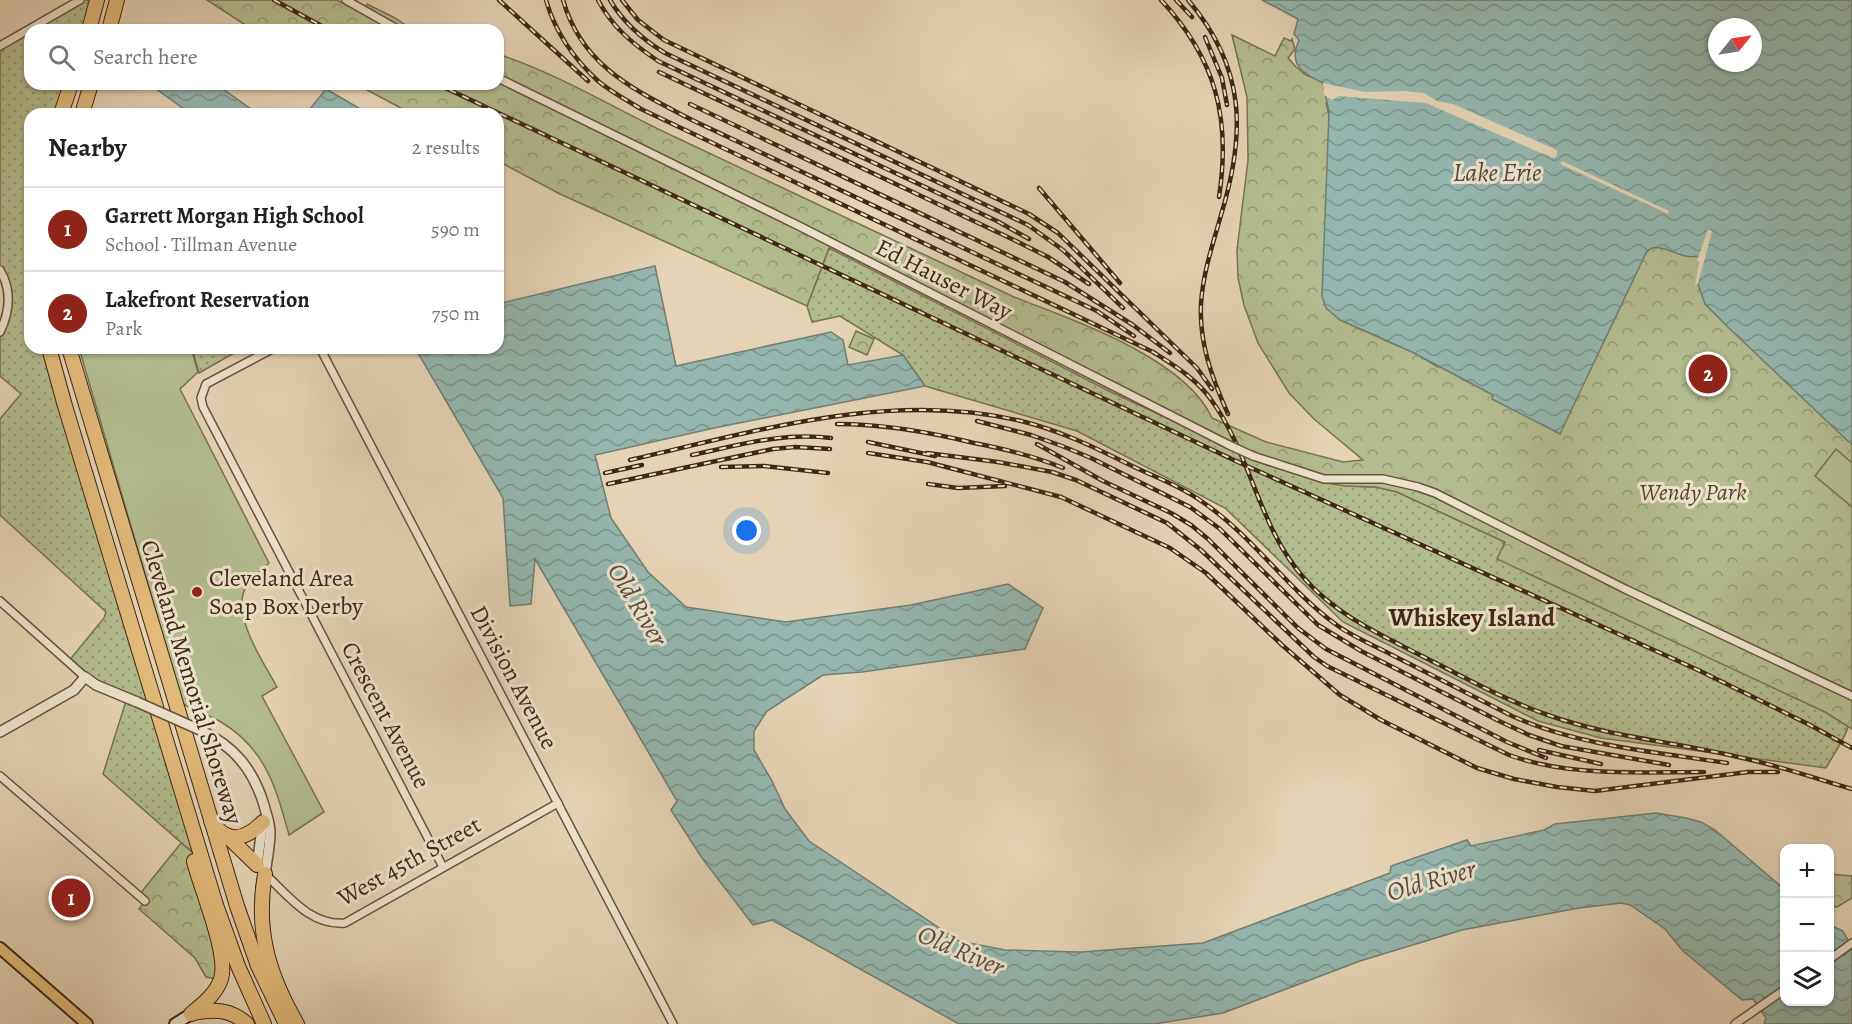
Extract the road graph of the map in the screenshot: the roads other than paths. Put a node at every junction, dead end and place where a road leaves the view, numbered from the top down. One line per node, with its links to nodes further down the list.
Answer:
1 (80, 0): 5 (street)
2 (97, 0): 6 (highway)
3 (117, 0): 7 (highway)
4 (346, 0): 8 (street)
5 (38, 24)
6 (91, 24)
7 (111, 24)
8 (388, 24)
9 (24, 32): 10 (street)
10 (0, 46)
11 (504, 81): 24 (street, Ed Hauser Way, bridge)
12 (69, 90): 14 (highway)
13 (90, 90): 15 (highway)
14 (63, 108)
15 (84, 108)
16 (0, 270): 17 (street)
17 (0, 332)
18 (51, 354): 27 (highway, Cleveland Memorial Shoreway)
19 (71, 354): 30 (highway, Cleveland Memorial Shoreway)
20 (263, 354): 33 (street, Crescent Avenue)
21 (323, 354): 28 (street, Division Avenue)
22 (0, 601): 23 (street)
23 (85, 677): 25 (street); 29 (street, bridge)
24 (1852, 696)
25 (0, 732)
26 (0, 776): 35 (street)
27 (184, 800): 40 (highway); 44 (highway, Cleveland Memorial Shoreway)
28 (558, 803): 33 (street, West 45th Street); 47 (street, Division Avenue)
29 (263, 804): 31 (street); 34 (street)
30 (209, 819): 32 (highway); 45 (highway, Cleveland Memorial Shoreway)
31 (263, 822): 32 (highway); 34 (street)
32 (226, 835): 34 (highway)
33 (443, 867): 34 (street, West 45th Street)
34 (261, 870): 46 (highway)
35 (145, 901)
36 (1852, 943): 38 (street)
37 (0, 948): 41 (main road)
38 (1834, 955)
39 (1780, 993): 48 (street)
40 (191, 1014): 42 (main road); 43 (highway)
41 (87, 1024)
42 (175, 1024)
43 (247, 1024)
44 (264, 1024)
45 (286, 1024)
46 (297, 1024)
47 (672, 1024)
48 (1735, 1024)

